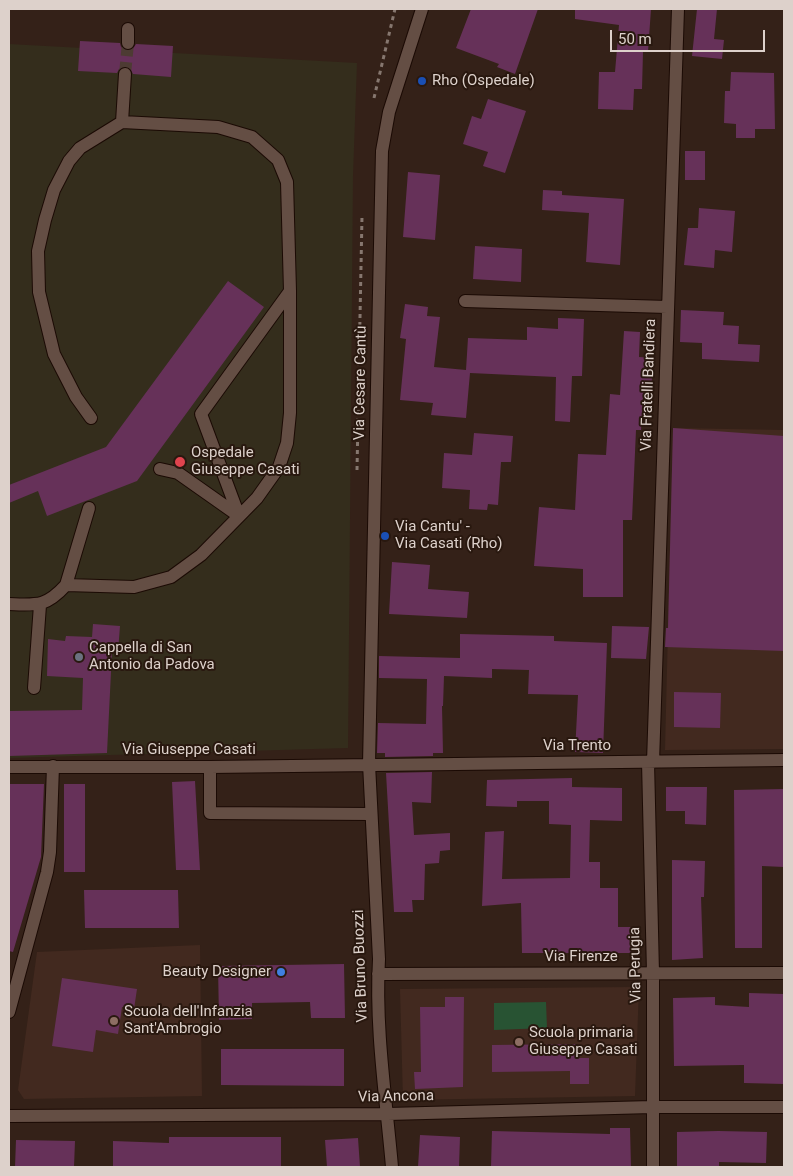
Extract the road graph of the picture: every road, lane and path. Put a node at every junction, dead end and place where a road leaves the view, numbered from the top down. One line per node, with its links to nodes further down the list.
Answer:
1 (422, 9): 20 (street, Via Cesare Cantù)
2 (678, 9): 9 (street, Via Fratelli Bandiera)
3 (128, 29): 4 (street)
4 (128, 44)
5 (125, 74): 6 (street)
6 (122, 122): 7 (street); 10 (street)
7 (290, 291): 13 (street); 13 (street)
8 (465, 300): 9 (street)
9 (667, 307): 19 (street, Via Fratelli Bandiera)
10 (91, 418)
11 (160, 469): 13 (street)
12 (89, 508): 14 (street)
13 (239, 516): 14 (street)
14 (66, 585): 16 (street)
15 (9, 604): 16 (street)
16 (40, 605): 17 (street)
17 (34, 688)
18 (784, 760): 19 (street, Via Trento)
19 (651, 762): 20 (street, Via Trento); 25 (street, Via Perugia)
20 (369, 764): 23 (street, Via Giuseppe Casati); 24 (street, Via Bruno Buozzi)
21 (53, 766): 22 (street, Via Giuseppe Casati); 23 (street, Via Giuseppe Casati); 28 (street)
22 (9, 767)
23 (210, 767): 24 (street)
24 (371, 814): 27 (street, Via Bruno Buozzi)
25 (653, 973): 26 (street, Via Firenze); 27 (street, Via Firenze); 29 (street, Via Perugia)
26 (784, 973)
27 (378, 974): 31 (street, Via Bruno Buozzi)
28 (9, 1012)
29 (652, 1106): 30 (street, Via Ancona); 31 (street, Via Ancona); 34 (street, Via Perugia)
30 (784, 1107)
31 (388, 1114): 32 (street, Via Ancona); 33 (street, Via Bruno Buozzi)
32 (9, 1116)
33 (392, 1167)
34 (653, 1167)

